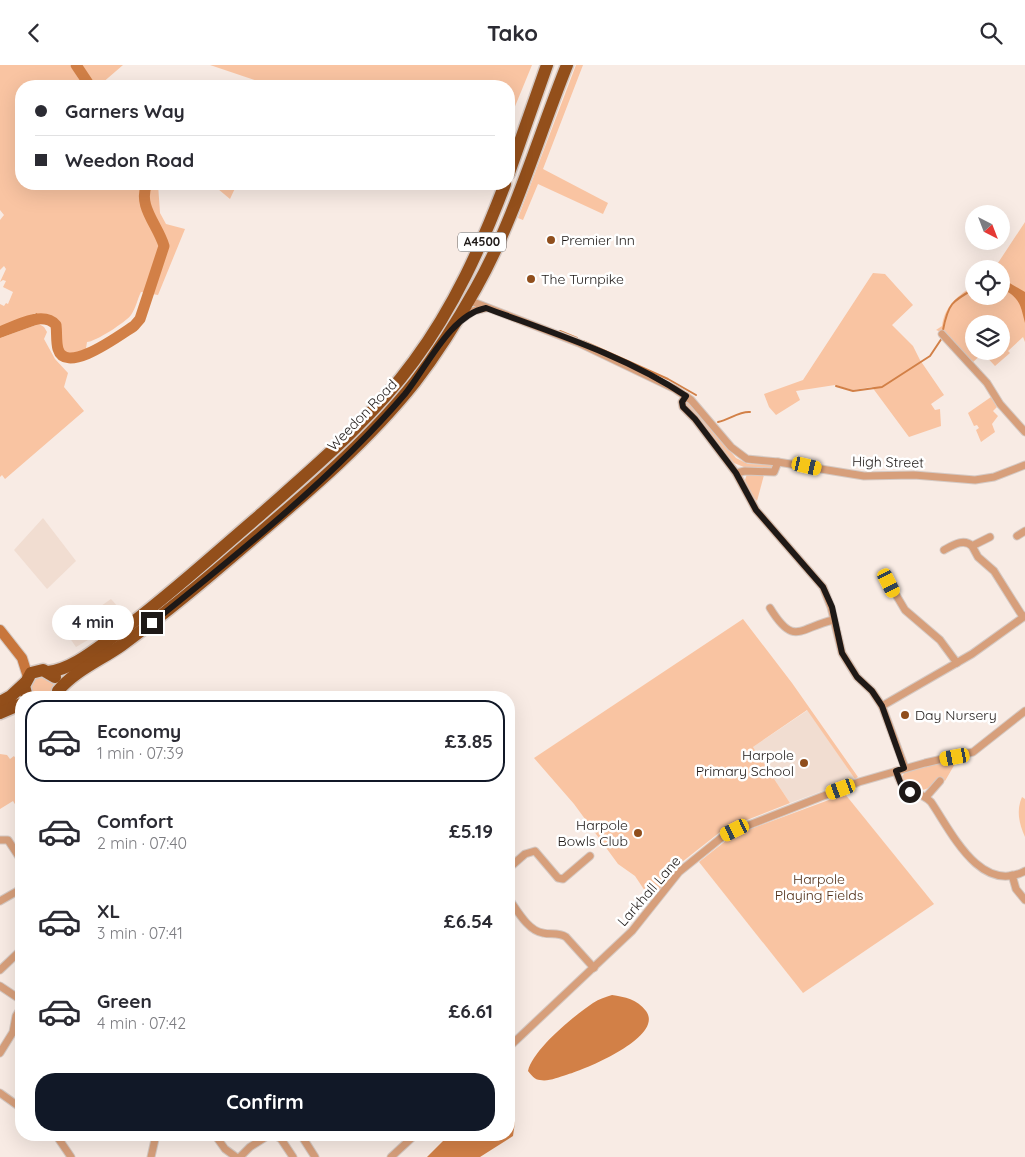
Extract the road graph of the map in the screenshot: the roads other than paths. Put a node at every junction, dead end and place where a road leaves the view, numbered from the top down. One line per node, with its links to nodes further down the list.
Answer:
1 (547, 65): 3 (highway)
2 (567, 65): 5 (highway, Weedon Road / A4500)
3 (515, 156)
4 (503, 190): 6 (highway, Weedon Road / A4500)
5 (477, 286): 7 (highway, Weedon Road / A4500); 8 (street)
6 (454, 299): 7 (street, High Street); 28 (highway, Weedon Road / A4500)
7 (469, 300): 8 (street, High Street); 9 (highway, Weedon Road / A4500)
8 (484, 307): 9 (street); 11 (street, High Street)
9 (454, 326): 33 (highway, Weedon Road / A4500)
10 (942, 334): 12 (street)
11 (686, 396): 13 (street, High Street); 15 (street)
12 (1025, 432)
13 (778, 462): 14 (street, High Street); 15 (street)
14 (1025, 465)
15 (736, 473): 24 (street)
16 (1025, 531): 17 (street)
17 (1017, 536)
18 (990, 537): 19 (street)
19 (972, 547): 20 (street); 23 (street)
20 (944, 550)
21 (889, 583): 27 (street)
22 (770, 608): 24 (street)
23 (1024, 617): 27 (street)
24 (833, 620): 36 (street)
25 (0, 631): 26 (street)
26 (22, 658): 28 (street); 29 (street)
27 (958, 663): 36 (street)
28 (45, 671): 29 (highway, Weedon Road); 32 (highway)
29 (26, 680): 30 (highway); 31 (highway)
30 (16, 691)
31 (27, 691)
32 (56, 691)
33 (61, 691)
34 (15, 692): 35 (highway)
35 (0, 702)
36 (882, 706): 40 (street)
37 (15, 707): 39 (highway)
38 (1025, 711): 40 (street, Larkhall Lane)
39 (0, 713)
40 (904, 768): 41 (street, Larkhall Lane)
41 (896, 771): 43 (street); 55 (street, Larkhall Lane)
42 (940, 781): 43 (street)
43 (926, 797): 49 (street)
44 (0, 840): 45 (street)
45 (15, 849)
46 (590, 856): 47 (street)
47 (515, 862)
48 (1025, 871): 49 (street)
49 (1012, 875): 51 (street)
50 (15, 892): 52 (street)
51 (1025, 900)
52 (0, 901)
53 (515, 907): 55 (street)
54 (15, 955): 56 (street)
55 (594, 967): 60 (street, Larkhall Lane)
56 (0, 969)
57 (0, 986): 58 (street)
58 (15, 996)
59 (15, 1021): 61 (street)
60 (515, 1041)
61 (0, 1053)
62 (0, 1094): 63 (street)
63 (15, 1104)
64 (61, 1141): 71 (street)
65 (154, 1141): 72 (street)
66 (219, 1141): 73 (street)
67 (260, 1141): 74 (street)
68 (282, 1141): 75 (street)
69 (305, 1141): 76 (street)
70 (408, 1141): 77 (street)
71 (71, 1157)
72 (151, 1157)
73 (236, 1157)
74 (240, 1157)
75 (293, 1157)
76 (315, 1157)
77 (391, 1157)

